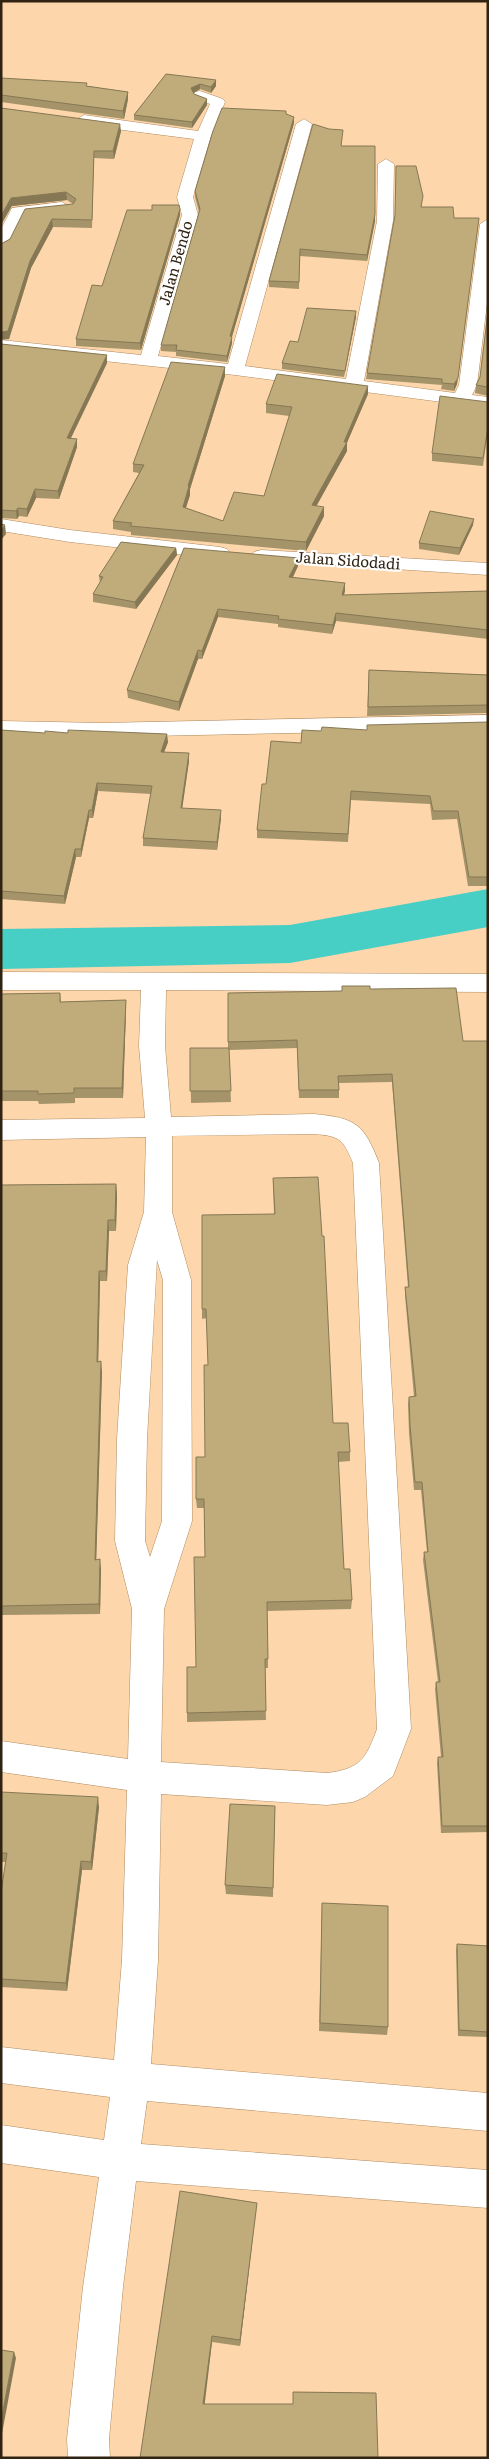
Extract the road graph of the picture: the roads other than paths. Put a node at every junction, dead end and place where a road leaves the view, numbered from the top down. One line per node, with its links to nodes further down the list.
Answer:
1 (200, 95): 4 (street, Jalan Bendo)
2 (70, 118): 4 (street)
3 (304, 124): 11 (street)
4 (203, 136): 10 (street, Jalan Bendo)
5 (386, 164): 12 (street)
6 (67, 207): 8 (street)
7 (488, 224): 14 (street)
8 (1, 246)
9 (1, 345): 10 (street)
10 (148, 361): 11 (street)
11 (235, 370): 12 (street)
12 (354, 385): 14 (street)
13 (488, 387): 14 (street)
14 (465, 392): 15 (street)
15 (488, 403)
16 (1, 525): 17 (street, Jalan Sidodadi)
17 (488, 569)
18 (488, 722): 19 (street)
19 (1, 728)
20 (1, 981): 21 (street)
21 (154, 982): 22 (street); 23 (street)
22 (488, 983)
23 (159, 1129): 24 (street); 25 (street); 28 (street)
24 (1, 1130)
25 (158, 1212): 26 (street); 26 (street)
26 (148, 1609): 28 (street)
27 (1, 1756): 28 (street)
28 (145, 1777): 30 (street)
29 (1, 2065): 30 (street)
30 (132, 2081): 31 (street); 33 (street)
31 (488, 2112)
32 (1, 2144): 33 (street)
33 (119, 2161): 34 (street); 35 (street)
34 (488, 2189)
35 (89, 2458)

